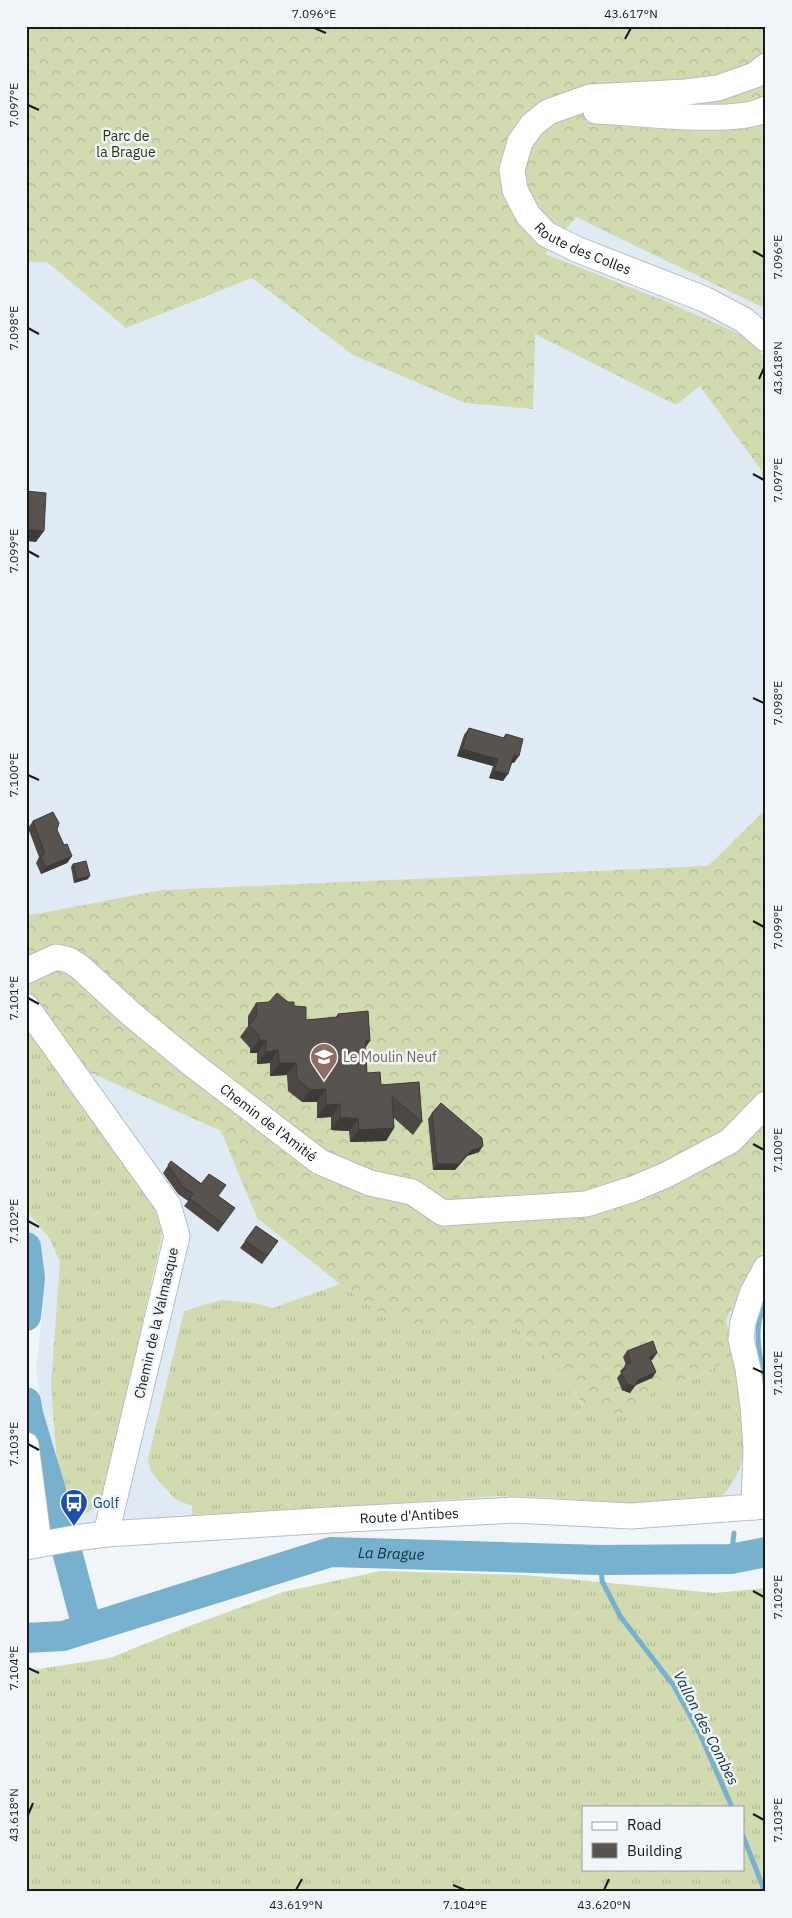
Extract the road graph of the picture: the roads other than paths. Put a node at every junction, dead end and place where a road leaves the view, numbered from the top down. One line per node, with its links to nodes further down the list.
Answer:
1 (766, 66): 2 (street, Route des Colles)
2 (567, 105): 3 (street); 4 (street, Route des Colles)
3 (766, 109)
4 (766, 339)
5 (26, 971): 7 (street, Chemin de l'Amitié)
6 (26, 1006): 11 (street, Chemin de la Valmasque)
7 (766, 1104)
8 (766, 1268): 10 (street)
9 (26, 1445): 12 (street)
10 (760, 1506): 11 (street, Route d'Antibes)
11 (106, 1534): 12 (street, Route d'Antibes)
12 (48, 1543)

